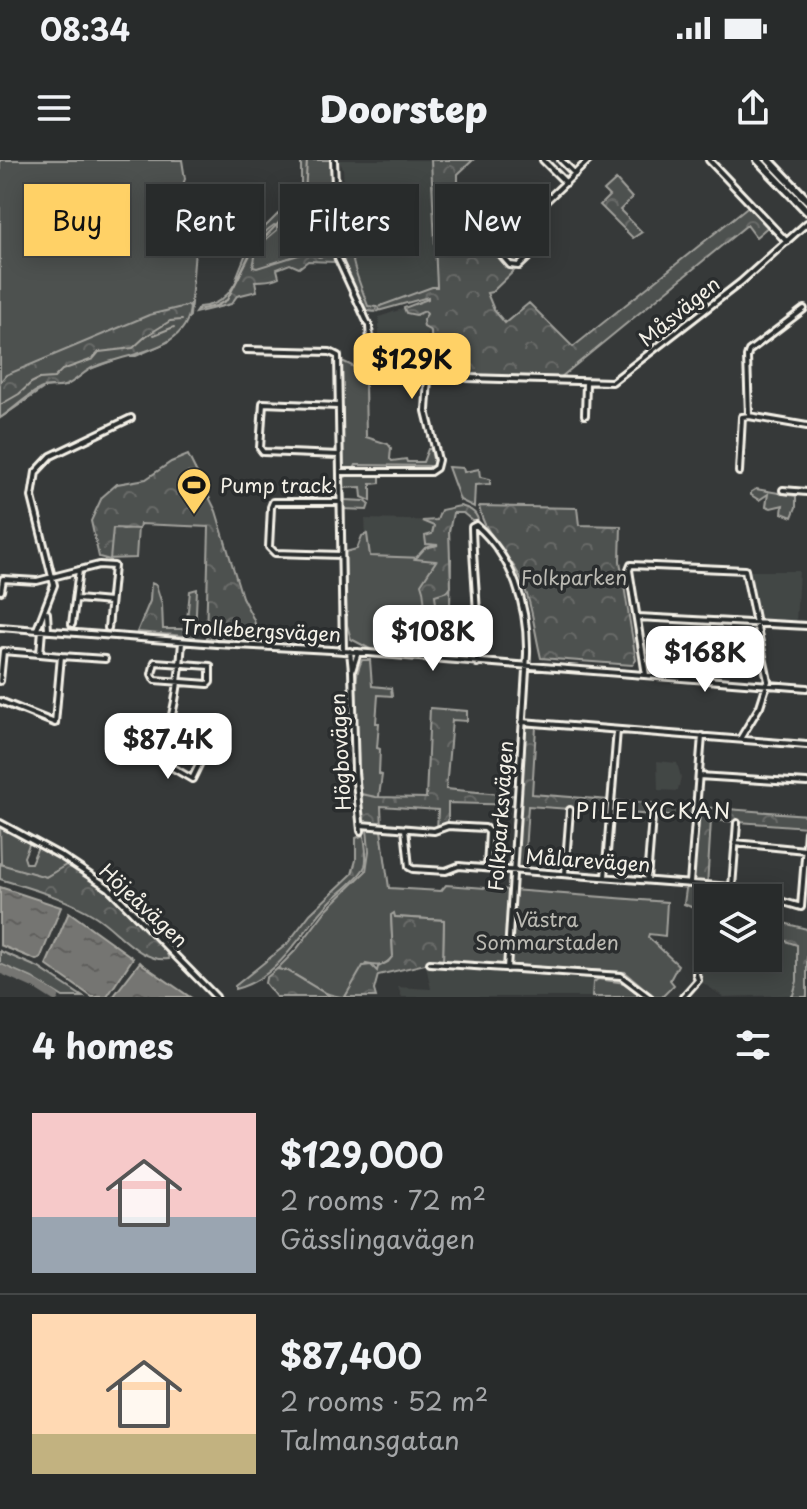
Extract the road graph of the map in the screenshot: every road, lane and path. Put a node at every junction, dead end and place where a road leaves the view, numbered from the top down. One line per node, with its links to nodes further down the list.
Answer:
1 (334, 160): 27 (street)
2 (543, 160): 9 (street)
3 (561, 160): 8 (street)
4 (589, 160): 8 (street)
5 (709, 160): 14 (street)
6 (758, 160): 12 (main road)
7 (769, 160): 11 (main road)
8 (575, 174): 9 (street)
9 (566, 183): 10 (street)
10 (549, 199)
11 (807, 200)
12 (807, 211)
13 (807, 223): 14 (street, Måsvägen)
14 (787, 242): 20 (street, Måsvägen)
15 (502, 256): 16 (street)
16 (530, 256)
17 (804, 309): 23 (street)
18 (246, 350): 21 (street)
19 (468, 378): 20 (street, Måsvägen)
20 (586, 383): 22 (street)
21 (339, 406): 26 (street); 26 (street)
22 (585, 415)
23 (749, 416): 25 (street); 28 (street)
24 (131, 418): 34 (street)
25 (807, 426)
26 (339, 455): 27 (street)
27 (340, 472): 31 (street)
28 (739, 472)
29 (783, 490): 30 (street)
30 (807, 492)
31 (340, 502): 32 (street); 32 (street)
32 (341, 555): 48 (street)
33 (79, 570): 34 (street); 36 (street); 37 (street)
34 (53, 577): 35 (street); 38 (street)
35 (1, 591)
36 (77, 599): 37 (street); 41 (street)
37 (110, 602): 44 (street)
38 (47, 608): 45 (street); 46 (street)
39 (638, 617): 40 (street); 40 (street); 58 (street)
40 (756, 623): 42 (street); 61 (street)
41 (72, 624)
42 (807, 626)
43 (0, 627): 45 (street, Trollebergsvägen)
44 (108, 628)
45 (40, 630): 46 (street, Trollebergsvägen); 51 (street)
46 (48, 630): 47 (street, Trollebergsvägen)
47 (182, 642): 48 (street, Trollebergsvägen); 55 (street)
48 (343, 651): 49 (street, Trollebergsvägen)
49 (350, 651): 50 (street, Trollebergsvägen); 57 (street, Högbovägen)
50 (358, 652): 54 (street, Trollebergsvägen); 57 (street, Högbovägen)
51 (40, 654): 52 (street); 59 (street)
52 (61, 656): 53 (street); 63 (street)
53 (105, 659)
54 (477, 663): 56 (street, Trollebergsvägen); 56 (street, Folkparksvägen)
55 (181, 664): 60 (street); 60 (street); 60 (street)
56 (526, 666): 58 (street, Trollebergsvägen); 65 (street, Folkparksvägen)
57 (352, 671): 76 (street, Högbovägen)
58 (646, 675): 61 (street, Trollebergsvägen)
59 (0, 681)
60 (180, 682): 64 (street)
61 (767, 685): 62 (street, Trollebergsvägen); 68 (street)
62 (807, 688)
63 (0, 701)
64 (173, 720): 64 (street)
65 (522, 722): 66 (street); 81 (street, Folkparksvägen)
66 (617, 730): 67 (street); 83 (street)
67 (702, 736): 68 (street); 70 (street)
68 (740, 739): 69 (street)
69 (807, 745)
70 (699, 776): 71 (street); 85 (street)
71 (807, 783)
72 (570, 810): 82 (street)
73 (652, 817): 84 (street)
74 (0, 823): 92 (street, Höjeåvägen)
75 (737, 823): 78 (street)
76 (405, 829): 80 (street, Målarevägen); 80 (street)
77 (807, 832): 79 (street)
78 (735, 843): 79 (street); 87 (street)
79 (805, 850): 88 (street, Målarevägen)
80 (487, 868): 81 (street, Målarevägen)
81 (513, 870): 82 (street, Målarevägen); 90 (street, Folkparksvägen)
82 (565, 874): 83 (street, Målarevägen)
83 (605, 877): 84 (street, Målarevägen)
84 (647, 879): 85 (street, Målarevägen)
85 (690, 883): 86 (street, Målarevägen)
86 (700, 884)
87 (732, 884)
88 (782, 901)
89 (430, 963): 90 (street)
90 (507, 969): 93 (street)
91 (696, 972): 94 (street)
92 (216, 997)
93 (649, 997)
94 (683, 997)

